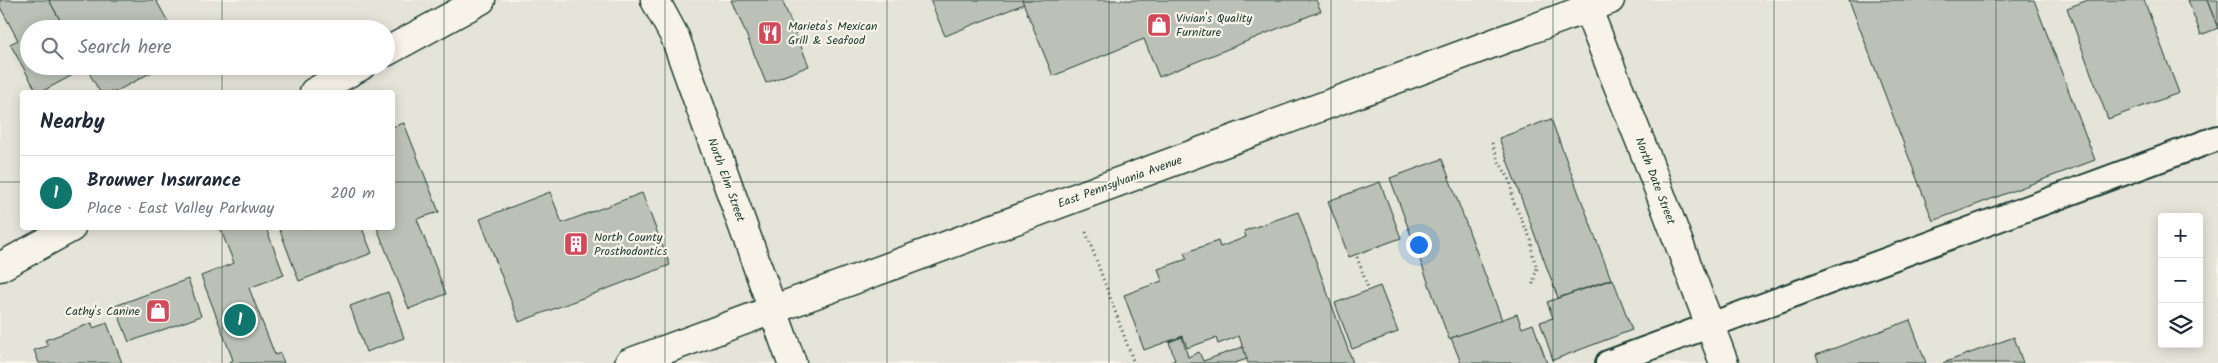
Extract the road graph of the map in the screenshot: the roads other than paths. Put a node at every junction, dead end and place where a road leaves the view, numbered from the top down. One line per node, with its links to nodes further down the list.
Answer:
1 (481, 0): 4 (street)
2 (655, 0): 10 (street, North Elm Street)
3 (1594, 3): 10 (street, East Pennsylvania Avenue); 11 (street, North Date Street)
4 (395, 47)
5 (345, 75): 6 (street)
6 (318, 90)
7 (2218, 138): 11 (lane)
8 (66, 230): 9 (street)
9 (0, 267)
10 (772, 310): 12 (street, East Pennsylvania Avenue); 13 (street, North Elm Street)
11 (1709, 325): 14 (lane); 15 (street, North Date Street)
12 (629, 363)
13 (792, 363)
14 (1608, 363)
15 (1724, 363)

